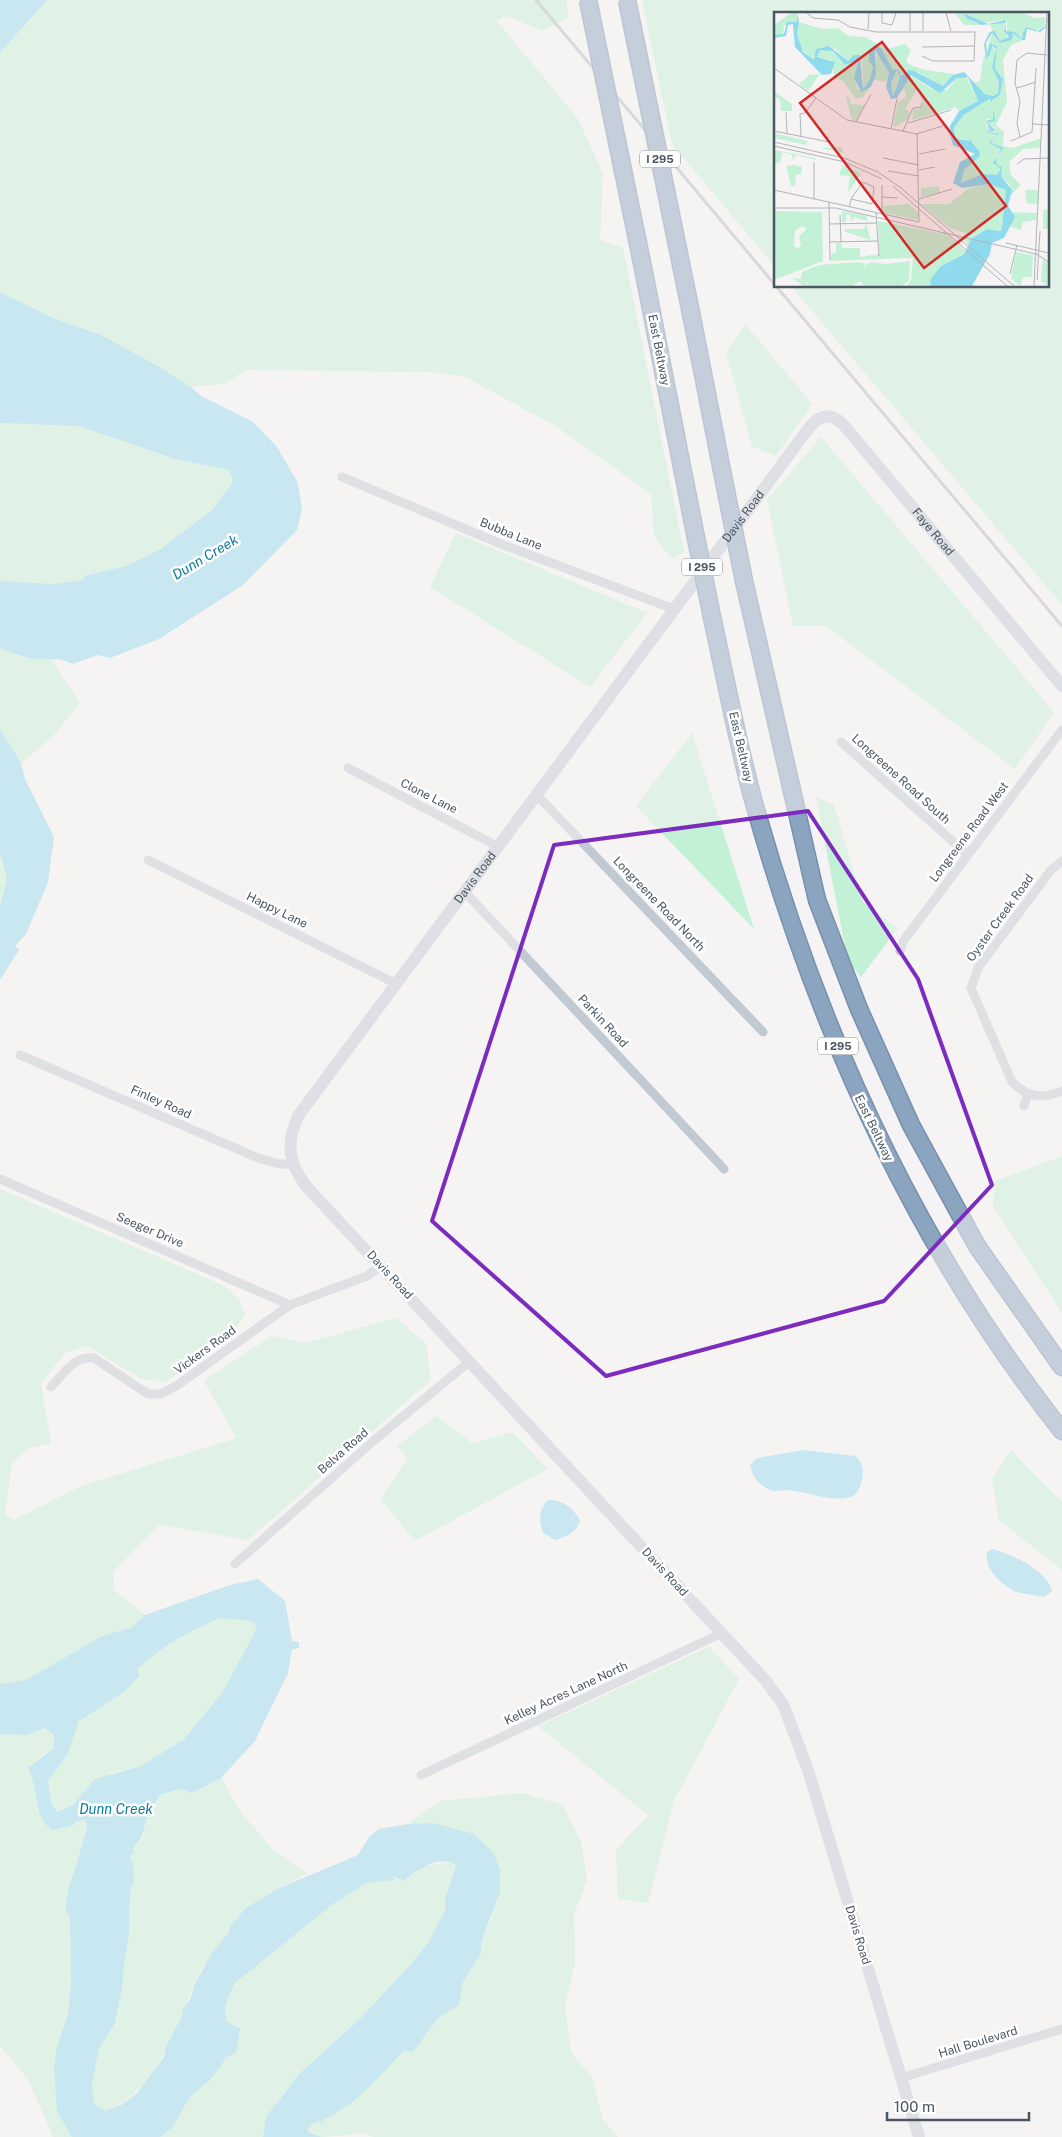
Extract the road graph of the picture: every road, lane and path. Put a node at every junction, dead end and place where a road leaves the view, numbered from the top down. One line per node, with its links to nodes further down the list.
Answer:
1 (588, 0): 31 (highway, East Beltway / I 295, bridge)
2 (627, 0): 29 (highway, I 295, bridge)
3 (797, 444): 5 (street, Davis Road); 6 (street, Faye Road)
4 (342, 477): 5 (street, Bubba Lane)
5 (674, 609): 10 (street, Davis Road)
6 (1062, 686)
7 (1062, 730): 12 (street, Longreene Road West)
8 (841, 742): 12 (street, Longreene Road South)
9 (348, 768): 11 (street, Clone Lane)
10 (536, 794): 11 (street, Davis Road); 18 (street, Longreene Road North)
11 (498, 846): 15 (street, Davis Road)
12 (968, 855): 16 (street, Longreene Road West)
13 (148, 860): 17 (street, Happy Lane)
14 (1062, 861): 21 (street, Oyster Creek Road)
15 (464, 890): 17 (street, Davis Road); 24 (street, Parkin Road)
16 (900, 951)
17 (395, 983): 23 (street, Davis Road)
18 (763, 1032)
19 (20, 1055): 23 (street, Finley Road)
20 (1062, 1091): 21 (street)
21 (1028, 1094): 22 (street)
22 (1024, 1106)
23 (293, 1165): 26 (street, Davis Road)
24 (724, 1169)
25 (0, 1179): 27 (street, Seeger Drive)
26 (381, 1266): 27 (street, Vickers Road); 28 (street, Davis Road)
27 (290, 1304): 30 (street, Vickers Road)
28 (470, 1361): 32 (street, Belva Road); 33 (street, Davis Road)
29 (1062, 1367)
30 (51, 1387)
31 (1062, 1431)
32 (235, 1564)
33 (722, 1633): 34 (street, Kelley Acres Lane North); 36 (street, Davis Road)
34 (421, 1775)
35 (1062, 2029): 36 (street, Hall Boulevard)
36 (901, 2078): 37 (street, Davis Road)
37 (919, 2137)

